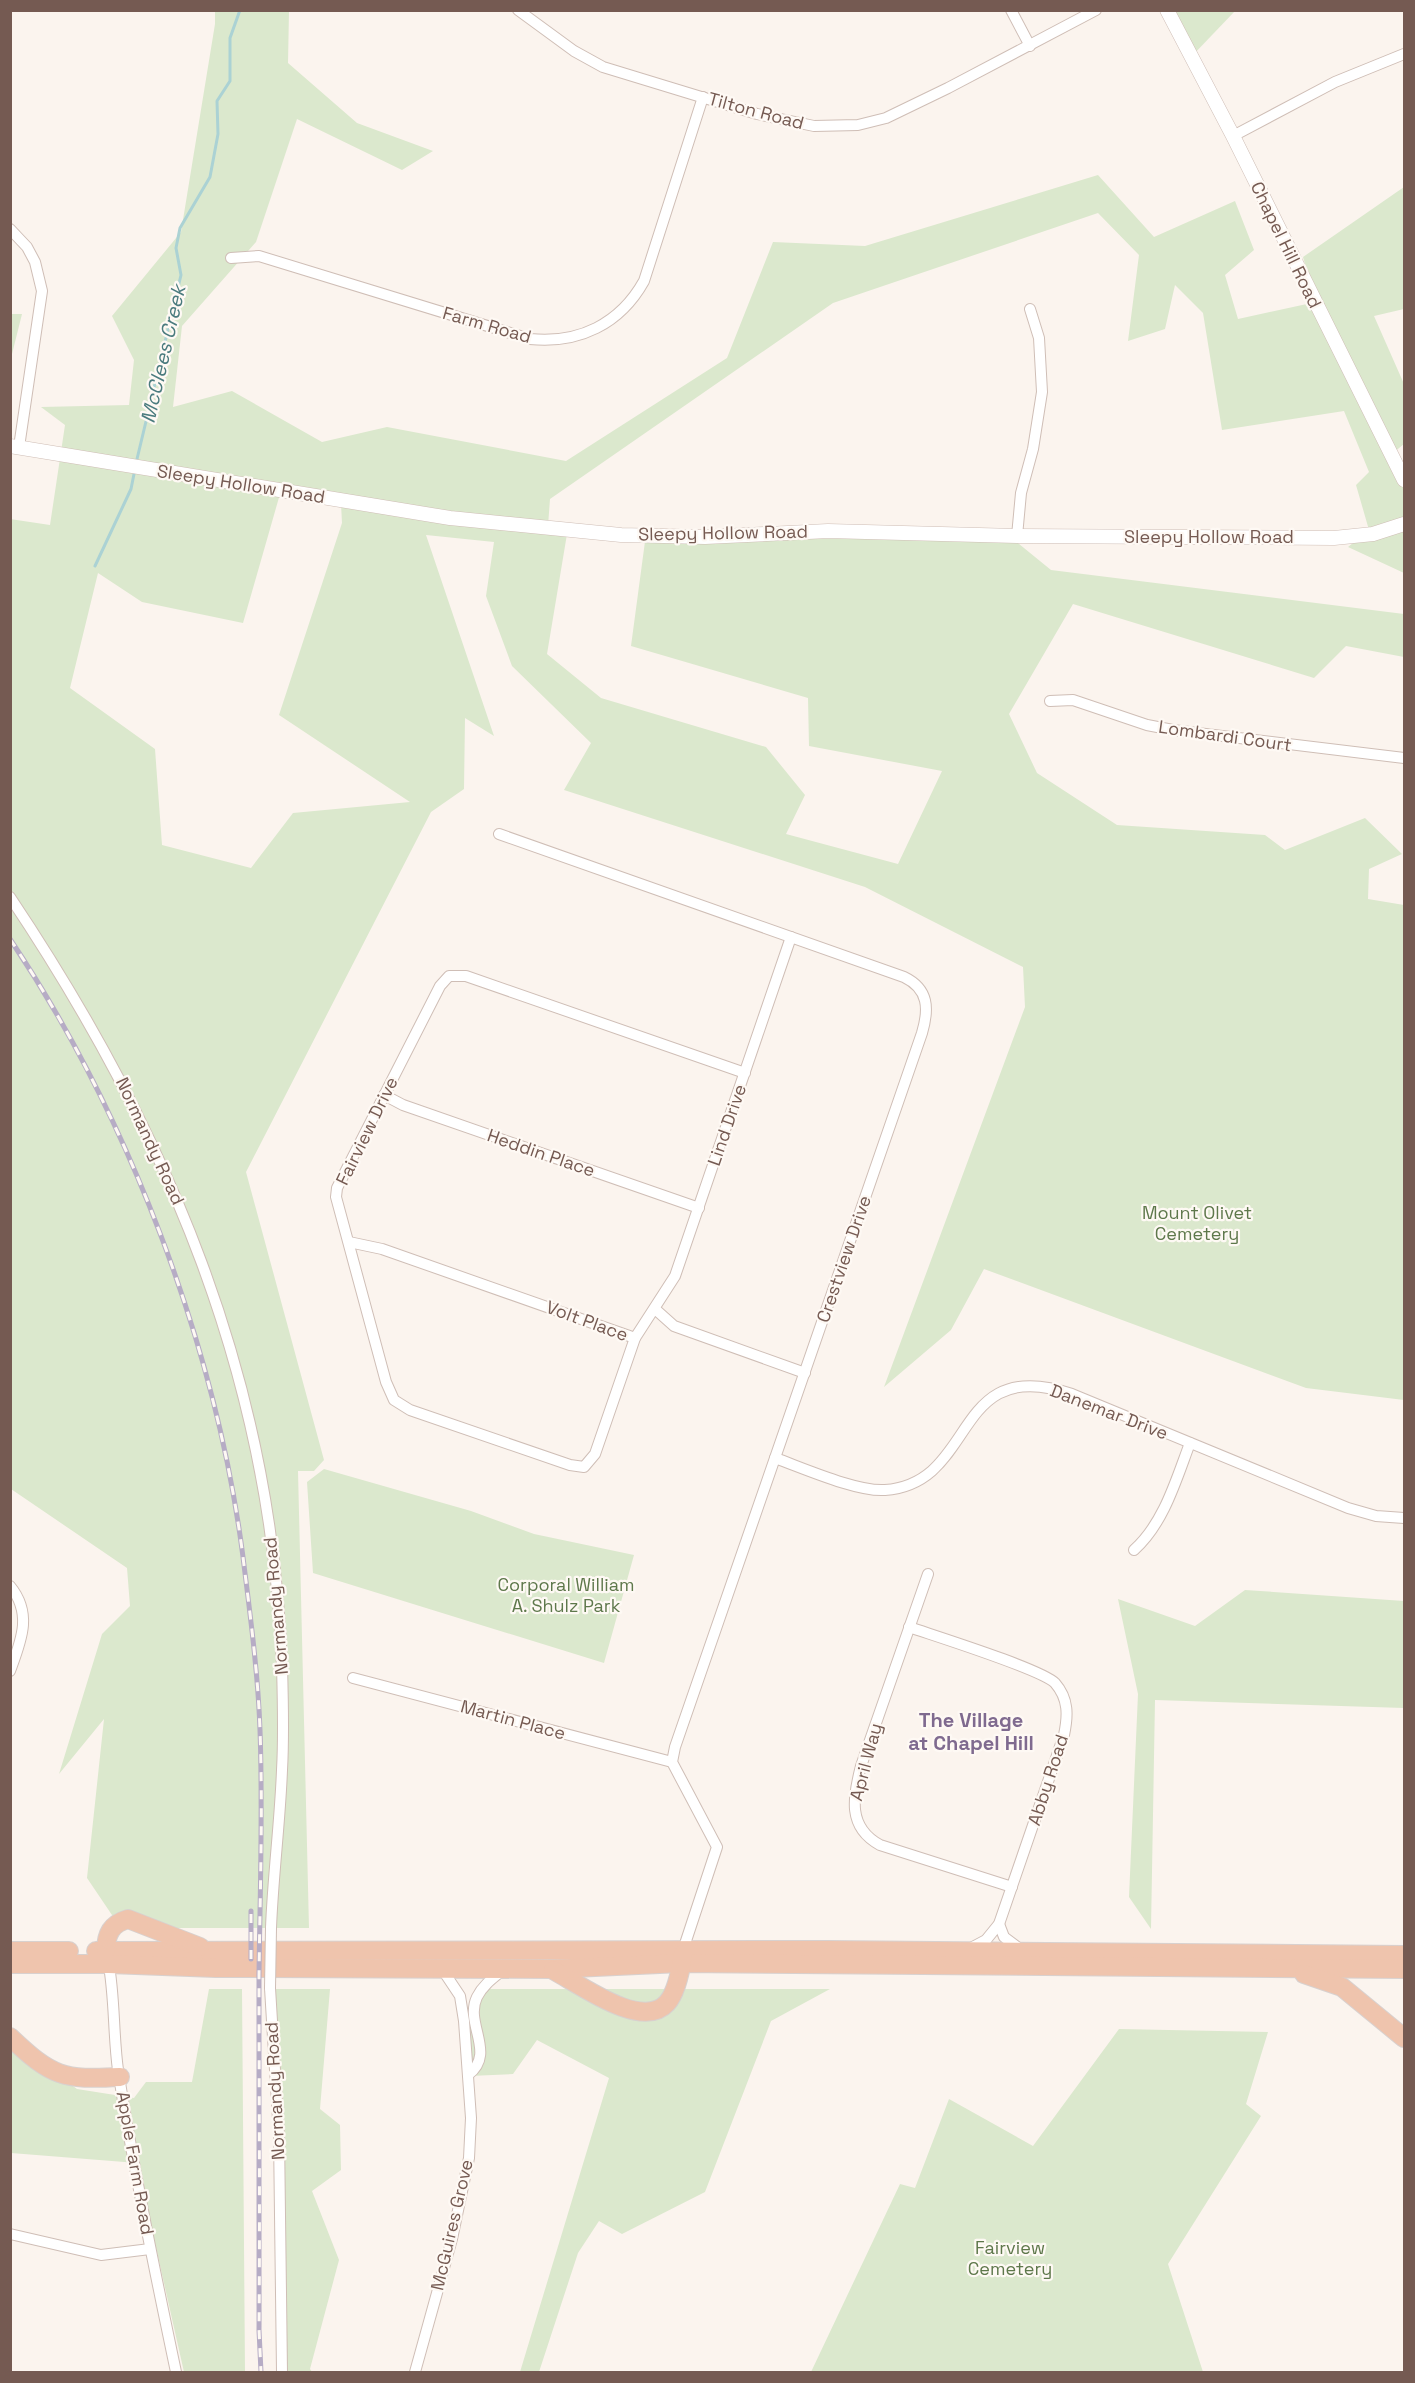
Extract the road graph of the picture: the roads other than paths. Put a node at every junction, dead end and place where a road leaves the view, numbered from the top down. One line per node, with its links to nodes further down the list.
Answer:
1 (518, 10): 7 (street, Tilton Road)
2 (1011, 10): 5 (street)
3 (1096, 10): 5 (street, Tilton Road)
4 (1167, 10): 8 (street, Chapel Hill Road)
5 (1030, 46): 7 (street, Tilton Road)
6 (1404, 54): 8 (street)
7 (703, 97): 10 (street, Farm Road)
8 (1233, 136): 13 (street, Chapel Hill Road)
9 (10, 229): 12 (street)
10 (231, 258)
11 (1030, 309): 15 (street)
12 (15, 447): 15 (street, Sleepy Hollow Road)
13 (1404, 480)
14 (1404, 524): 15 (street, Sleepy Hollow Road)
15 (1017, 536)
16 (1050, 701): 17 (street, Lombardi Court)
17 (1404, 758)
18 (499, 834): 20 (street, Crestview Drive)
19 (10, 897): 61 (street, Normandy Road, bridge)
20 (791, 937): 21 (street, Lind Drive); 27 (street, Crestview Drive)
21 (745, 1073): 22 (street, Fairview Drive); 23 (street, Lind Drive)
22 (384, 1095): 23 (street, Heddin Place); 24 (street, Fairview Drive)
23 (699, 1208): 25 (street, Lind Drive)
24 (349, 1242): 26 (street, Volt Place); 26 (street, Fairview Drive)
25 (655, 1309): 26 (street, Volt Place); 27 (street)
26 (635, 1338)
27 (805, 1373): 29 (street, Crestview Drive)
28 (1190, 1443): 29 (street, Danemar Drive); 30 (street, Danemar Drive); 31 (street)
29 (775, 1458): 38 (street, Crestview Drive)
30 (1404, 1518)
31 (1134, 1550)
32 (928, 1574): 34 (street, April Way)
33 (10, 1586): 35 (street)
34 (909, 1627): 39 (street, Abby Road); 39 (street, April Way)
35 (14, 1655): 36 (street)
36 (10, 1671)
37 (353, 1678): 38 (street, Martin Place)
38 (672, 1762): 47 (street)
39 (1012, 1887): 40 (street, Abby Road)
40 (999, 1924): 43 (street, Abby Road); 44 (street)
41 (10, 1951): 46 (highway)
42 (223, 1952): 46 (highway); 46 (highway); 47 (highway)
43 (963, 1952): 44 (highway); 47 (highway)
44 (1026, 1952): 45 (highway)
45 (1404, 1955)
46 (108, 1957): 48 (highway); 50 (highway); 57 (street, Apple Farm Road)
47 (682, 1957): 49 (highway); 52 (highway); 52 (highway)
48 (10, 1964)
49 (1267, 1967): 53 (highway); 55 (highway)
50 (442, 1969): 51 (highway); 56 (street, McGuires Grove)
51 (504, 1969): 52 (highway); 56 (street)
52 (552, 1969)
53 (1404, 1969)
54 (10, 2037): 57 (highway)
55 (1404, 2038)
56 (468, 2075): 62 (street, McGuires Grove)
57 (120, 2077): 59 (street, Apple Farm Road)
58 (10, 2234): 59 (street)
59 (150, 2249): 60 (street, Apple Farm Road)
60 (176, 2373)
61 (282, 2373)
62 (415, 2373)

